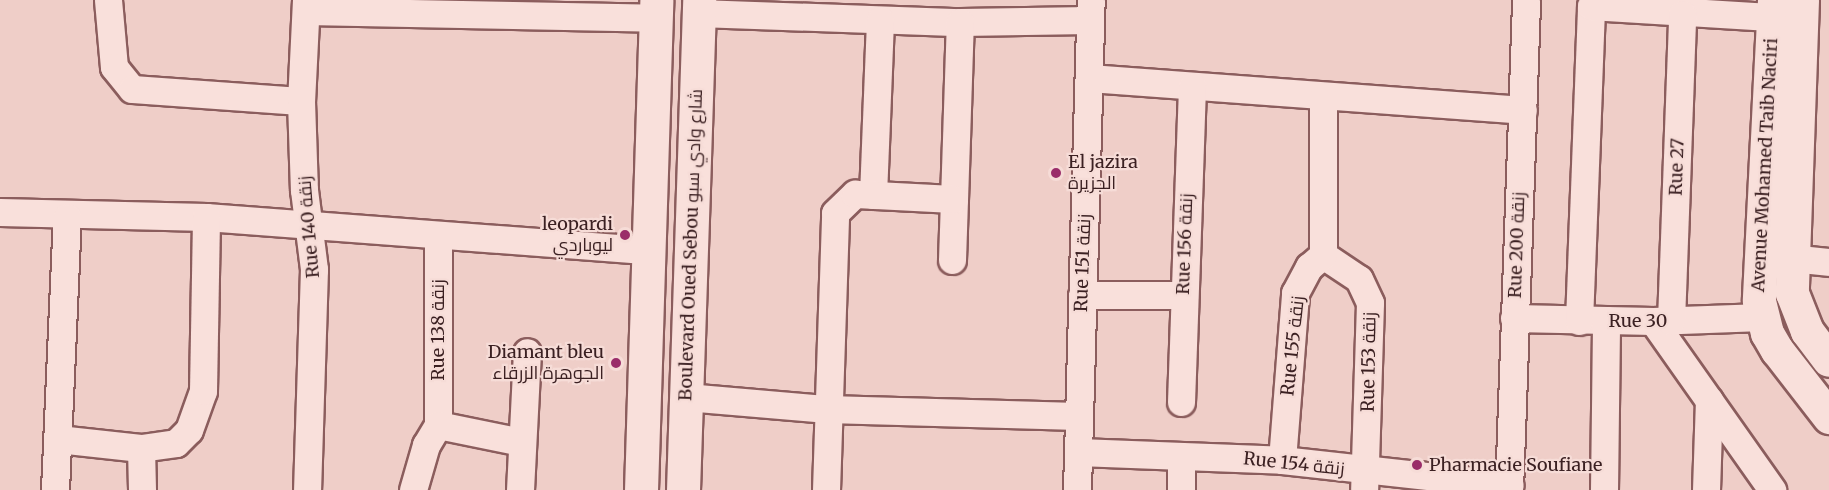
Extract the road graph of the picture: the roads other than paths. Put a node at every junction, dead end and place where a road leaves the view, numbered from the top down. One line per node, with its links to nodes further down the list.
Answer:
1 (108, 0): 15 (street)
2 (1526, 0): 16 (street, Rue 200 زنقة)
3 (1802, 0): 26 (street, Avenue Mohamed Taib Naciri)
4 (306, 6): 7 (street); 15 (street, Rue 140 زنقة)
5 (698, 6): 10 (street); 38 (street, Boulevard Oued Sebou شارع وادي سبو)
6 (1773, 8): 9 (street); 31 (street, Avenue Mohamed Taib Naciri)
7 (655, 9): 24 (street)
8 (1090, 10): 11 (street); 12 (street, Rue 151 زنقة)
9 (1682, 14): 34 (street); 35 (street, Rue 27)
10 (880, 20): 11 (street); 17 (street)
11 (960, 22): 18 (street)
12 (1089, 78): 13 (street); 29 (street, Rue 151 زنقة)
13 (1192, 86): 14 (street); 30 (street, Rue 156 زنقة)
14 (1323, 96): 16 (street); 25 (street)
15 (301, 101): 22 (street, Rue 140 زنقة)
16 (1523, 110): 32 (street, Rue 200 زنقة)
17 (873, 195): 18 (street); 41 (street)
18 (954, 200): 27 (street)
19 (0, 212): 20 (street)
20 (67, 217): 21 (street); 45 (street)
21 (206, 217): 22 (street); 47 (street)
22 (311, 225): 23 (street); 55 (street, Rue 140 زنقة)
23 (438, 235): 24 (street); 44 (street, Rue 138 زنقة)
24 (648, 250): 58 (street)
25 (1323, 255): 50 (street, Rue 155 زنقة); 51 (street, Rue 153 زنقة)
26 (1791, 258): 28 (street); 37 (street, Avenue Mohamed Taib Naciri)
27 (952, 260)
28 (1829, 262)
29 (1082, 295): 30 (street); 42 (street, Rue 151 زنقة)
30 (1183, 295): 40 (street, Rue 156 زنقة)
31 (1762, 317): 35 (street, Rue 30); 43 (street, Avenue Mohamed Taib Naciri)
32 (1514, 318): 34 (street, Rue 30); 52 (street, Rue 200 زنقة)
33 (1606, 320): 34 (street, Rue 30); 35 (street, Rue 30); 63 (street)
34 (1579, 321)
35 (1662, 321): 39 (street)
36 (527, 352): 46 (street)
37 (1829, 360)
38 (686, 398): 41 (street); 59 (street, Boulevard Oued Sebou شارع وادي سبو)
39 (1709, 400): 64 (street); 65 (street)
40 (1181, 402)
41 (827, 409): 42 (street); 60 (street)
42 (1078, 416): 48 (street, Rue 151 زنقة)
43 (1829, 417)
44 (438, 425): 46 (street); 56 (street)
45 (58, 439): 47 (street); 53 (street)
46 (521, 442): 57 (street)
47 (141, 448): 54 (street)
48 (1078, 452): 49 (street, Rue 154 زنقة); 61 (street, Rue 151 زنقة)
49 (1181, 456): 50 (street, Rue 154 زنقة); 62 (street)
50 (1282, 460): 51 (street, Rue 154 زنقة)
51 (1365, 481): 52 (street, Rue 154 زنقة)
52 (1510, 487)
53 (54, 490)
54 (142, 490)
55 (307, 490)
56 (413, 490)
57 (520, 490)
58 (642, 490)
59 (683, 490)
60 (826, 490)
61 (1077, 490)
62 (1181, 490)
63 (1604, 490)
64 (1706, 490)
65 (1772, 490)

